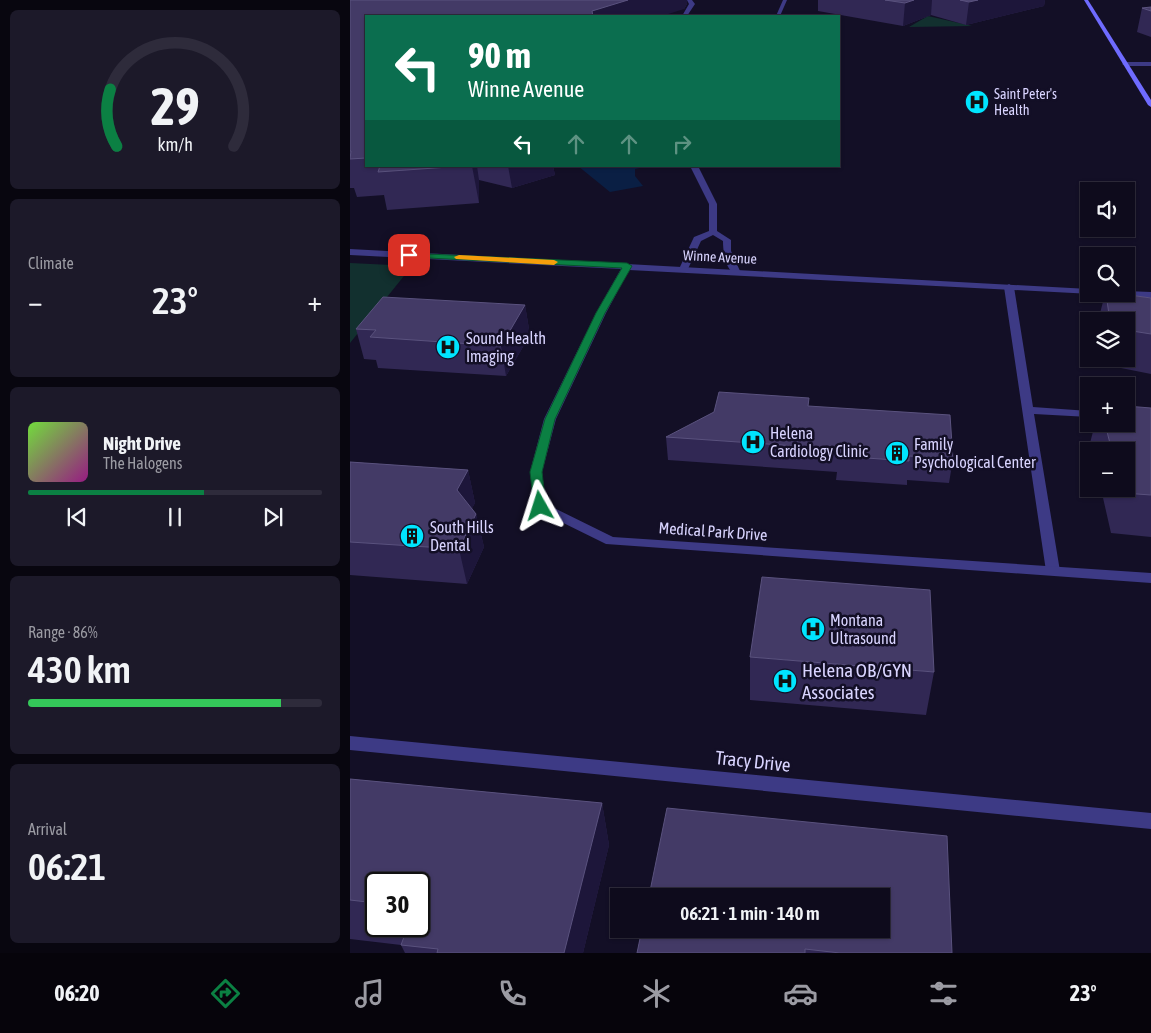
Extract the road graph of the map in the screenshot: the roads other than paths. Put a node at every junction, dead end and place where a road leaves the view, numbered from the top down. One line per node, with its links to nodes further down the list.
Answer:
1 (689, 0): 4 (street)
2 (785, 0): 5 (street)
3 (1086, 0): 6 (street)
4 (685, 15)
5 (778, 15)
6 (1125, 64): 7 (street); 8 (street)
7 (1151, 64)
8 (1151, 105)
9 (694, 167): 10 (street)
10 (713, 232): 13 (street); 14 (street)
11 (350, 252): 12 (street, Winne Avenue)
12 (627, 266): 13 (street, Winne Avenue); 21 (street, Medical Park Drive)
13 (684, 269): 14 (street, Winne Avenue)
14 (735, 271): 15 (street, Winne Avenue)
15 (1009, 287): 16 (street, Winne Avenue); 19 (street)
16 (1080, 291)
17 (1135, 294): 18 (street)
18 (1151, 295)
19 (1028, 410): 20 (street); 21 (street)
20 (1080, 413)
21 (1053, 571): 22 (street, Medical Park Drive)
22 (1151, 578)
23 (350, 743): 24 (street, Tracy Drive)
24 (1151, 821)

